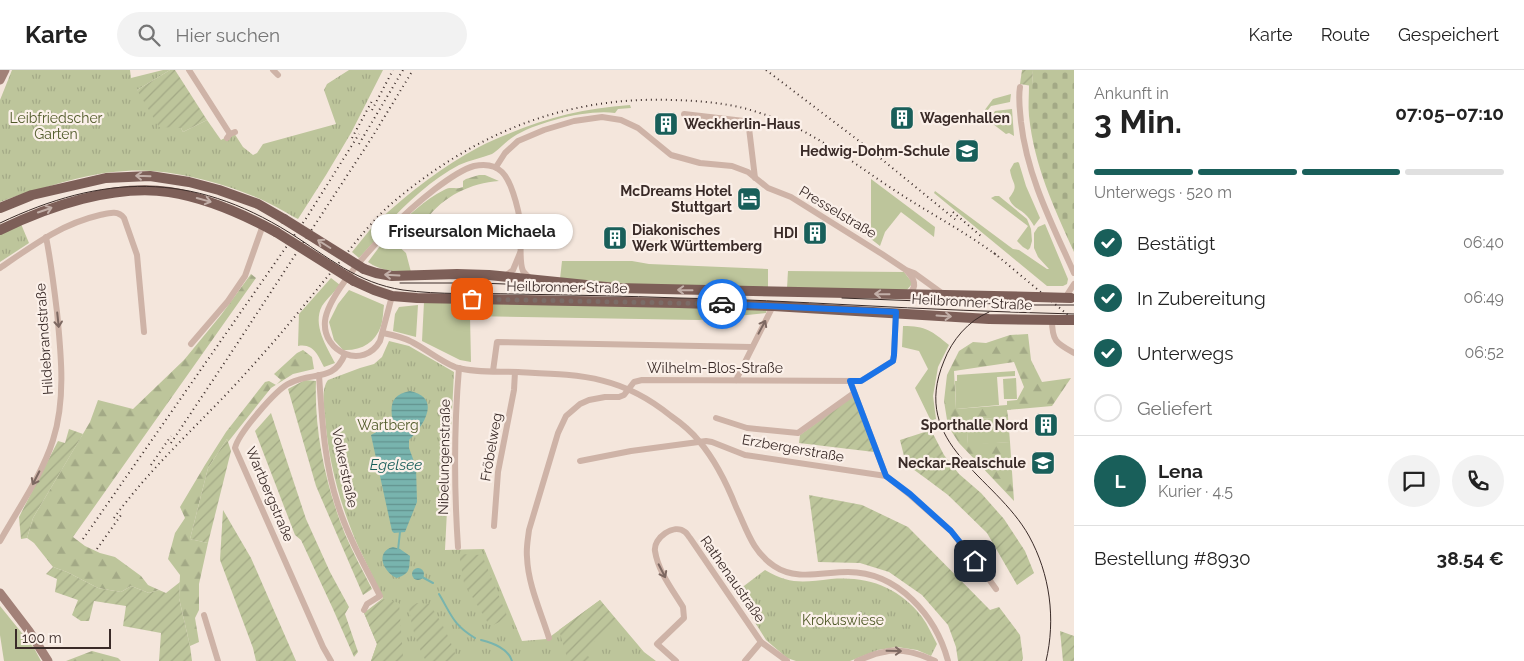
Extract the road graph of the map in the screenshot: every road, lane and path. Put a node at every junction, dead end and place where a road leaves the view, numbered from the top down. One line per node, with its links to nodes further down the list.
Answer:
1 (5, 70): 5 (main road)
2 (190, 70): 8 (street)
3 (273, 70): 4 (street)
4 (278, 76)
5 (0, 80)
6 (1020, 87): 18 (street)
7 (684, 114): 10 (street)
8 (231, 135)
9 (496, 167): 10 (street, Presselstraße); 15 (street); 35 (street)
10 (756, 178): 17 (street, Presselstraße)
11 (0, 208): 19 (main road, Heilbronner Straße, one-way to 11, bridge)
12 (263, 225): 13 (main road, Heilbronner Straße, one-way to 12); 24 (main road, Heilbronner Straße, bridge); 32 (street)
13 (0, 230)
14 (46, 237): 16 (street); 30 (street); 49 (street, Hildebrandstraße, one-way to 49)
15 (521, 251): 19 (street); 20 (street)
16 (0, 268)
17 (906, 270): 22 (street); 23 (street, Presselstraße)
18 (1074, 273)
19 (504, 277): 20 (main road, Heilbronner Straße)
20 (532, 280): 22 (main road, Heilbronner Straße, one-way to 20)
21 (1074, 284): 25 (street)
22 (908, 295): 23 (main road, Heilbronner Straße)
23 (944, 295): 25 (main road, Heilbronner Straße, bridge)
24 (392, 296): 26 (main road, Heilbronner Straße); 31 (street)
25 (1070, 298)
26 (773, 306): 27 (main road, Heilbronner Straße); 33 (street, one-way to 26)
27 (896, 312): 28 (main road, Heilbronner Straße, one-way to 28); 41 (street, Wilhelm-Blos-Straße)
28 (1056, 320): 29 (main road, Heilbronner Straße, bridge); 34 (street)
29 (1074, 320)
30 (144, 332)
31 (383, 333): 35 (street); 36 (street)
32 (191, 344)
33 (751, 348): 37 (street); 40 (street)
34 (1074, 353)
35 (345, 354): 39 (street, Wartbergstraße)
36 (459, 368): 37 (street); 50 (street, Nibelungenstraße)
37 (493, 371): 38 (street)
38 (515, 372): 42 (street); 48 (street, Fröbelweg)
39 (319, 375): 53 (street, Volkerstraße); 59 (street, Wartbergstraße)
40 (736, 380): 41 (street, Wilhelm-Blos-Straße); 42 (street, Wilhelm-Blos-Straße)
41 (850, 381): 43 (street)
42 (628, 388): 45 (street); 55 (street, Wilhelm-Blos-Straße)
43 (854, 393): 44 (street); 47 (street)
44 (716, 418)
45 (700, 441): 46 (street, Erzbergerstraße); 47 (street, Erzbergerstraße); 65 (street)
46 (580, 461)
47 (886, 476): 51 (street)
48 (494, 526)
49 (0, 541)
50 (458, 547)
51 (996, 589)
52 (0, 594): 57 (main road)
53 (364, 610)
54 (204, 615): 58 (street)
55 (549, 638)
56 (761, 642): 60 (street, Rathenaustraße, one-way to 60); 61 (street); 62 (street, Rathenaustraße)
57 (48, 661)
58 (218, 661)
59 (331, 661)
60 (676, 661)
61 (745, 661)
62 (787, 661)
63 (857, 661): 64 (street, one-way to 64)
64 (934, 661)
65 (948, 661)

